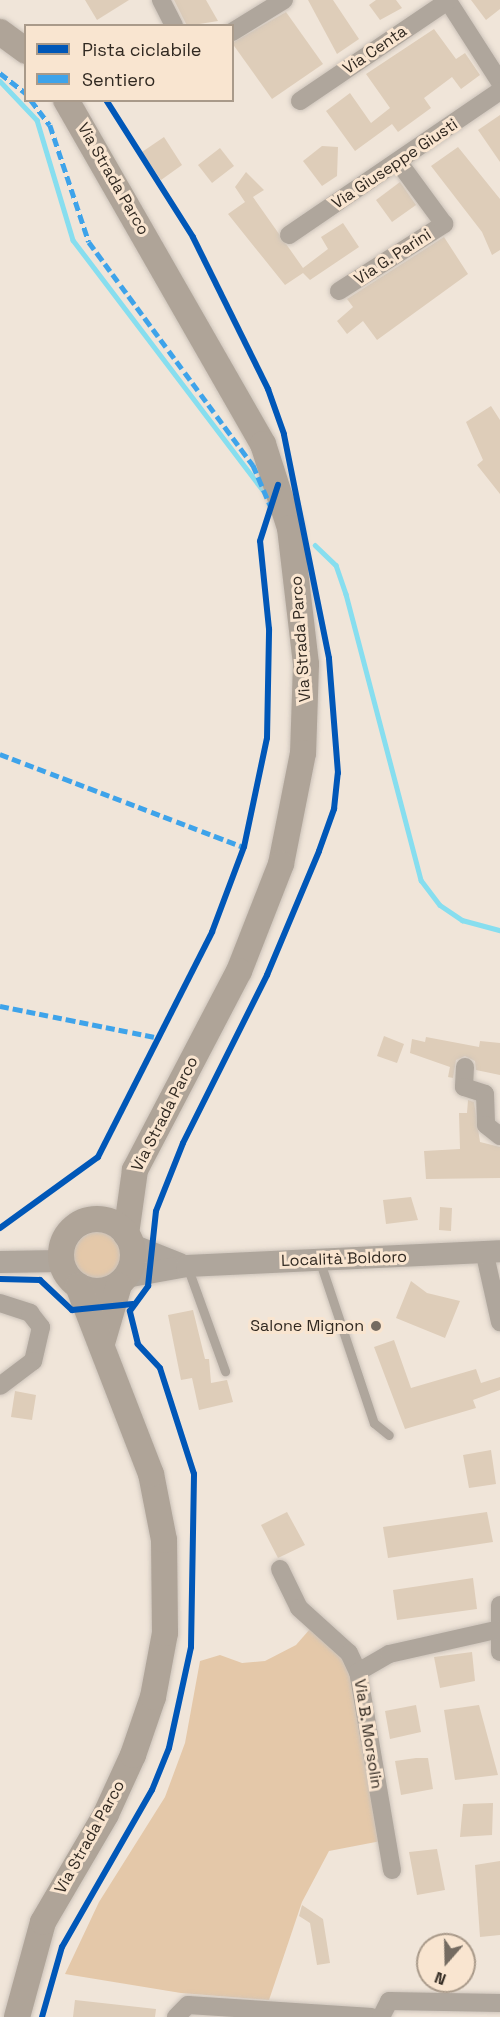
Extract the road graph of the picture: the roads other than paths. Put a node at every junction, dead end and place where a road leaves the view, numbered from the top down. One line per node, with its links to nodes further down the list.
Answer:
1 (161, 0): 4 (street)
2 (284, 0): 5 (street)
3 (448, 0): 8 (street); 10 (street, Via Centa)
4 (173, 24)
5 (234, 31)
6 (0, 32): 7 (main road)
7 (24, 50)
8 (500, 82)
9 (500, 91): 12 (street, Via Giuseppe Giusti)
10 (300, 101)
11 (67, 102): 17 (main road, Via Strada Parco)
12 (400, 164): 13 (street, Via Giuseppe Giusti); 14 (street, Via G. Parini)
13 (289, 235)
14 (339, 291)
15 (465, 1067): 16 (street)
16 (500, 1136)
17 (129, 1239): 20 (main road); 22 (street, Località Boldoro); 23 (main road)
18 (492, 1252): 19 (street, Località Boldoro); 26 (street)
19 (319, 1259): 22 (street, Località Boldoro); 30 (lane)
20 (62, 1261): 21 (street); 24 (main road)
21 (0, 1263)
22 (187, 1266): 23 (street, Località Boldoro); 28 (lane)
23 (123, 1281): 24 (main road); 27 (main road)
24 (78, 1286): 27 (main road, Via Strada Parco)
25 (0, 1303): 29 (street)
26 (500, 1322)
27 (102, 1343): 38 (main road, Via Strada Parco)
28 (225, 1371)
29 (0, 1386)
30 (388, 1434)
31 (280, 1569): 35 (street)
32 (500, 1605): 33 (street)
33 (498, 1629): 34 (street); 35 (street, Via B. Morsolin)
34 (500, 1652)
35 (358, 1672): 36 (street, Via B. Morsolin)
36 (392, 1870)
37 (500, 2003): 41 (street)
38 (17, 2017)
39 (176, 2017): 40 (street)
40 (372, 2017)
41 (381, 2017)

